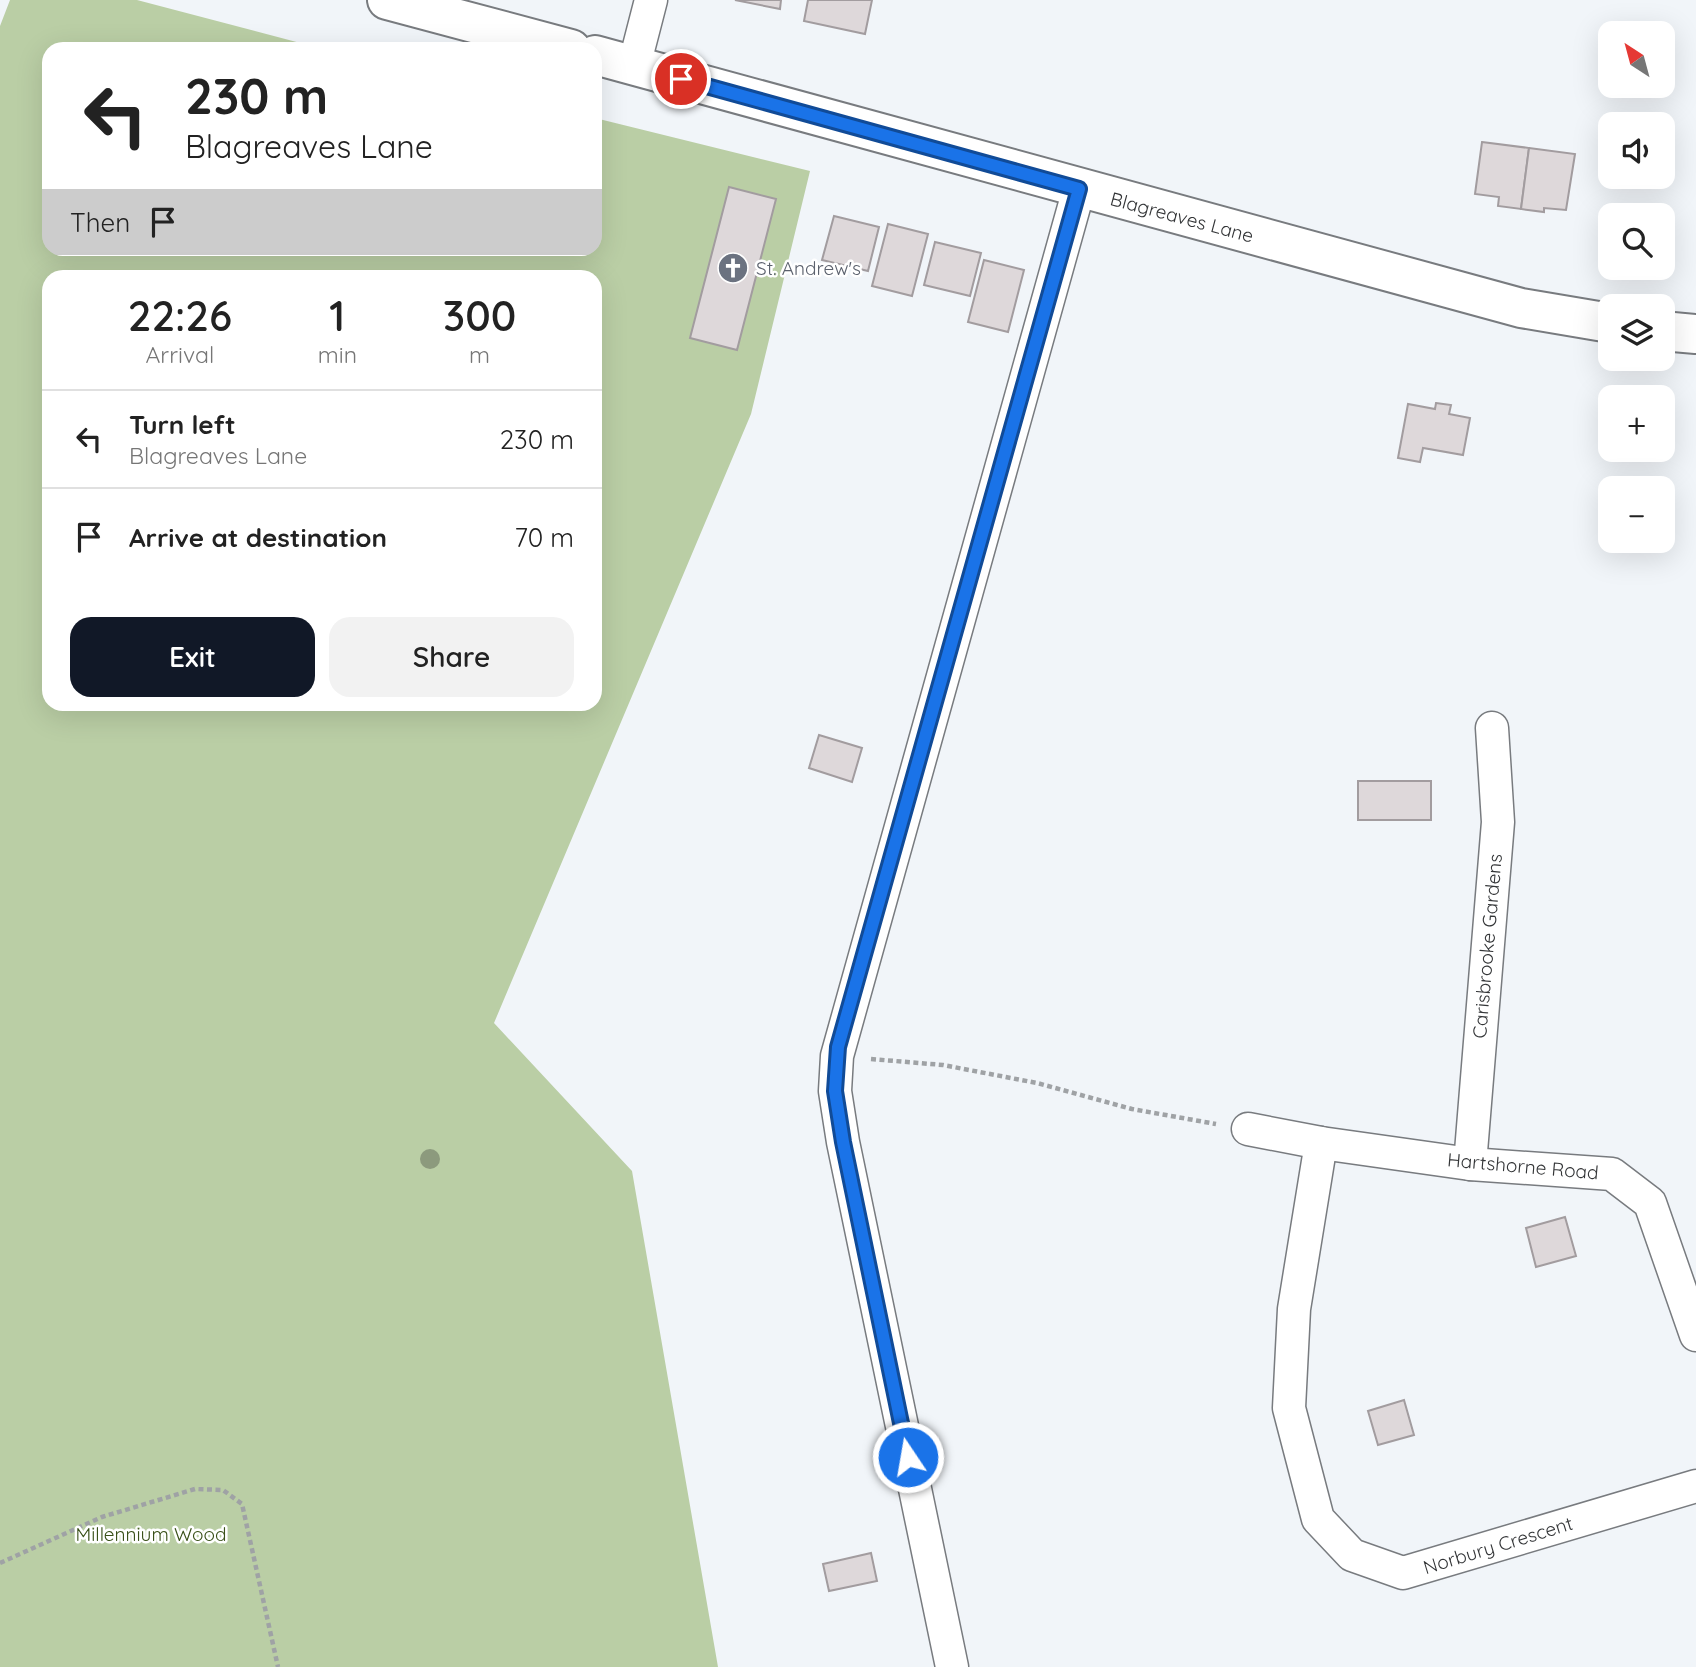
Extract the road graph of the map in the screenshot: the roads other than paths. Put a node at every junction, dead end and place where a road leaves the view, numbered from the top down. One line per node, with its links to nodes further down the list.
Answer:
1 (387, 0): 3 (street)
2 (651, 0): 5 (street)
3 (545, 42)
4 (602, 57): 5 (street, Blagreaves Lane)
5 (634, 66): 6 (street, Blagreaves Lane)
6 (1079, 189): 7 (street, Blagreaves Lane); 16 (street)
7 (1598, 321)
8 (1675, 332): 9 (street)
9 (1696, 334)
10 (1492, 728): 13 (street, Carisbrooke Gardens)
11 (1248, 1129): 12 (street, Hartshorne Road)
12 (1321, 1143): 13 (street, Hartshorne Road); 15 (street, Norbury Crescent)
13 (1470, 1164): 14 (street, Hartshorne Road)
14 (1696, 1335)
15 (1696, 1486)
16 (952, 1667)

